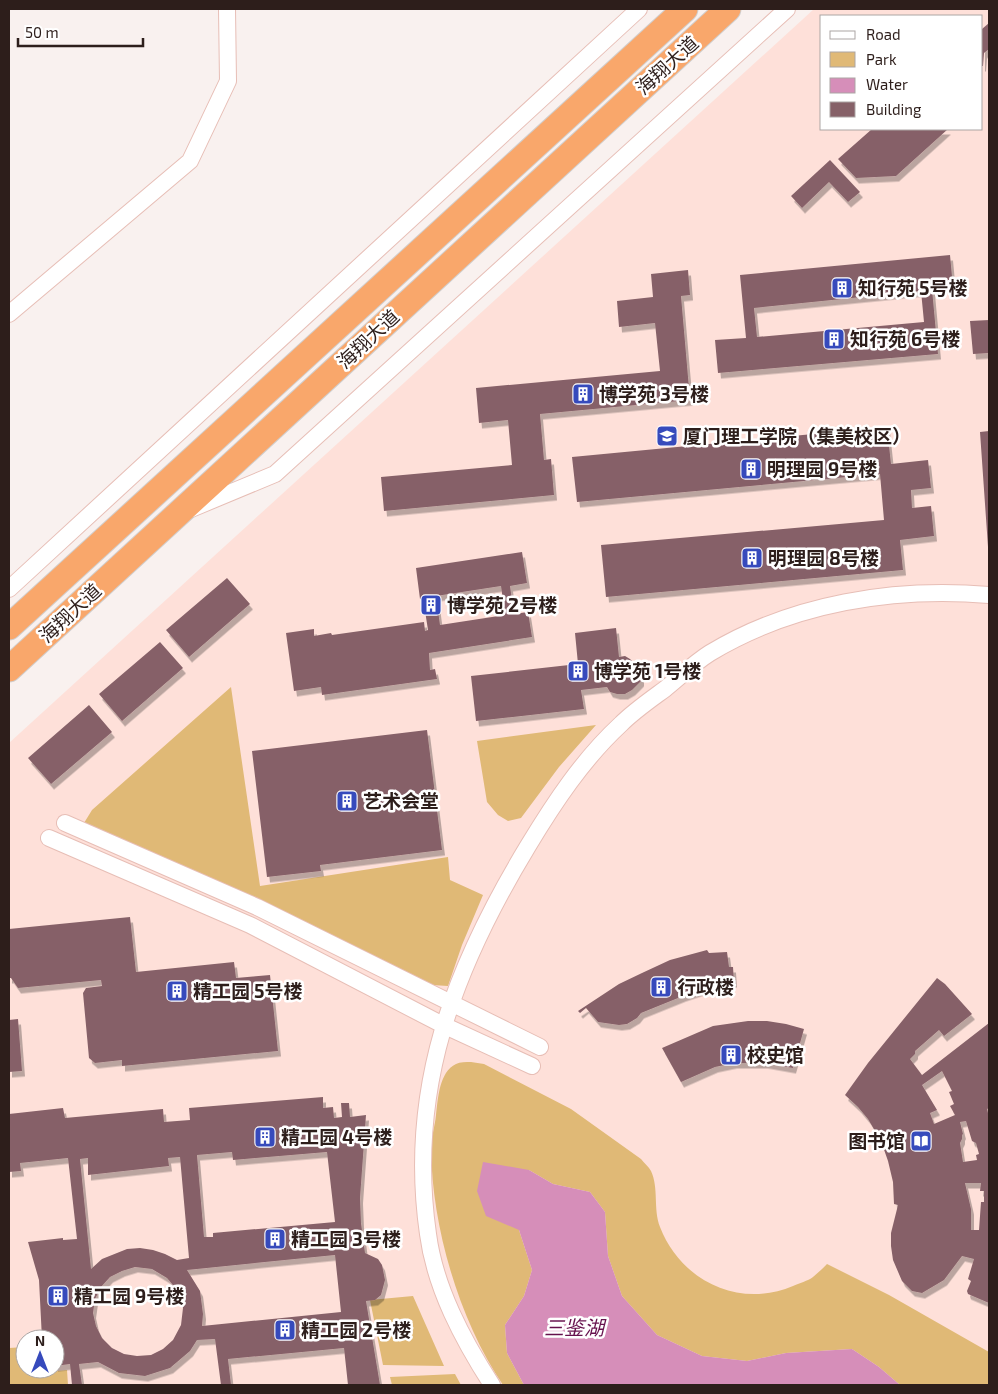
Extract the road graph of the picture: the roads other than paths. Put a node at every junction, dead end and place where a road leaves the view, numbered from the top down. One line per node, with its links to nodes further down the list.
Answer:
1 (227, 9): 6 (street)
2 (639, 9): 8 (street)
3 (684, 9): 10 (highway, 海翔大道)
4 (728, 9): 7 (highway, 海翔大道)
5 (787, 9): 7 (street)
6 (9, 314)
7 (177, 514): 11 (highway, 海翔大道)
8 (9, 589)
9 (989, 595): 14 (street)
10 (9, 627)
11 (9, 669)
12 (65, 823): 14 (street)
13 (49, 838): 15 (street)
14 (450, 1003): 15 (street); 16 (street)
15 (444, 1025): 17 (street); 18 (street)
16 (540, 1047)
17 (532, 1066)
18 (492, 1385)

